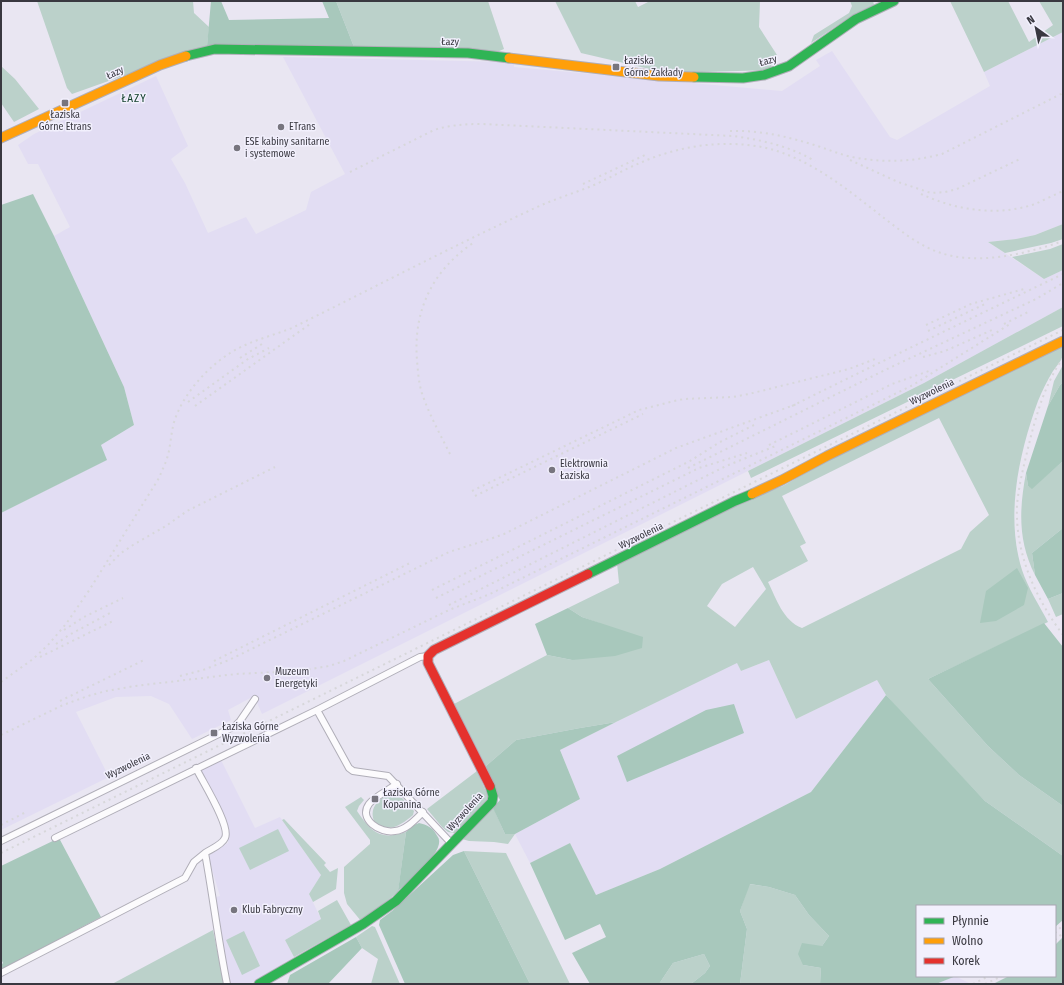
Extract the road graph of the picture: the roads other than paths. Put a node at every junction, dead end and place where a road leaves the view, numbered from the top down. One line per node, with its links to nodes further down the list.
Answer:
1 (894, 1): 2 (street, Łazy)
2 (1, 138)
3 (1063, 341): 4 (street, Wyzwolenia)
4 (428, 656): 6 (street); 12 (street, Wyzwolenia)
5 (254, 699): 11 (street, Wyzwolenia)
6 (317, 710): 7 (street); 8 (street, Wyzwolenia)
7 (196, 768): 10 (street); 13 (street)
8 (397, 784): 9 (street, Wyzwolenia); 9 (street)
9 (423, 812): 12 (street, Wyzwolenia)
10 (55, 838)
11 (1, 841)
12 (451, 843): 16 (street, Wyzwolenia)
13 (205, 853): 14 (street); 15 (street)
14 (1, 973)
15 (227, 984)
16 (259, 984)

